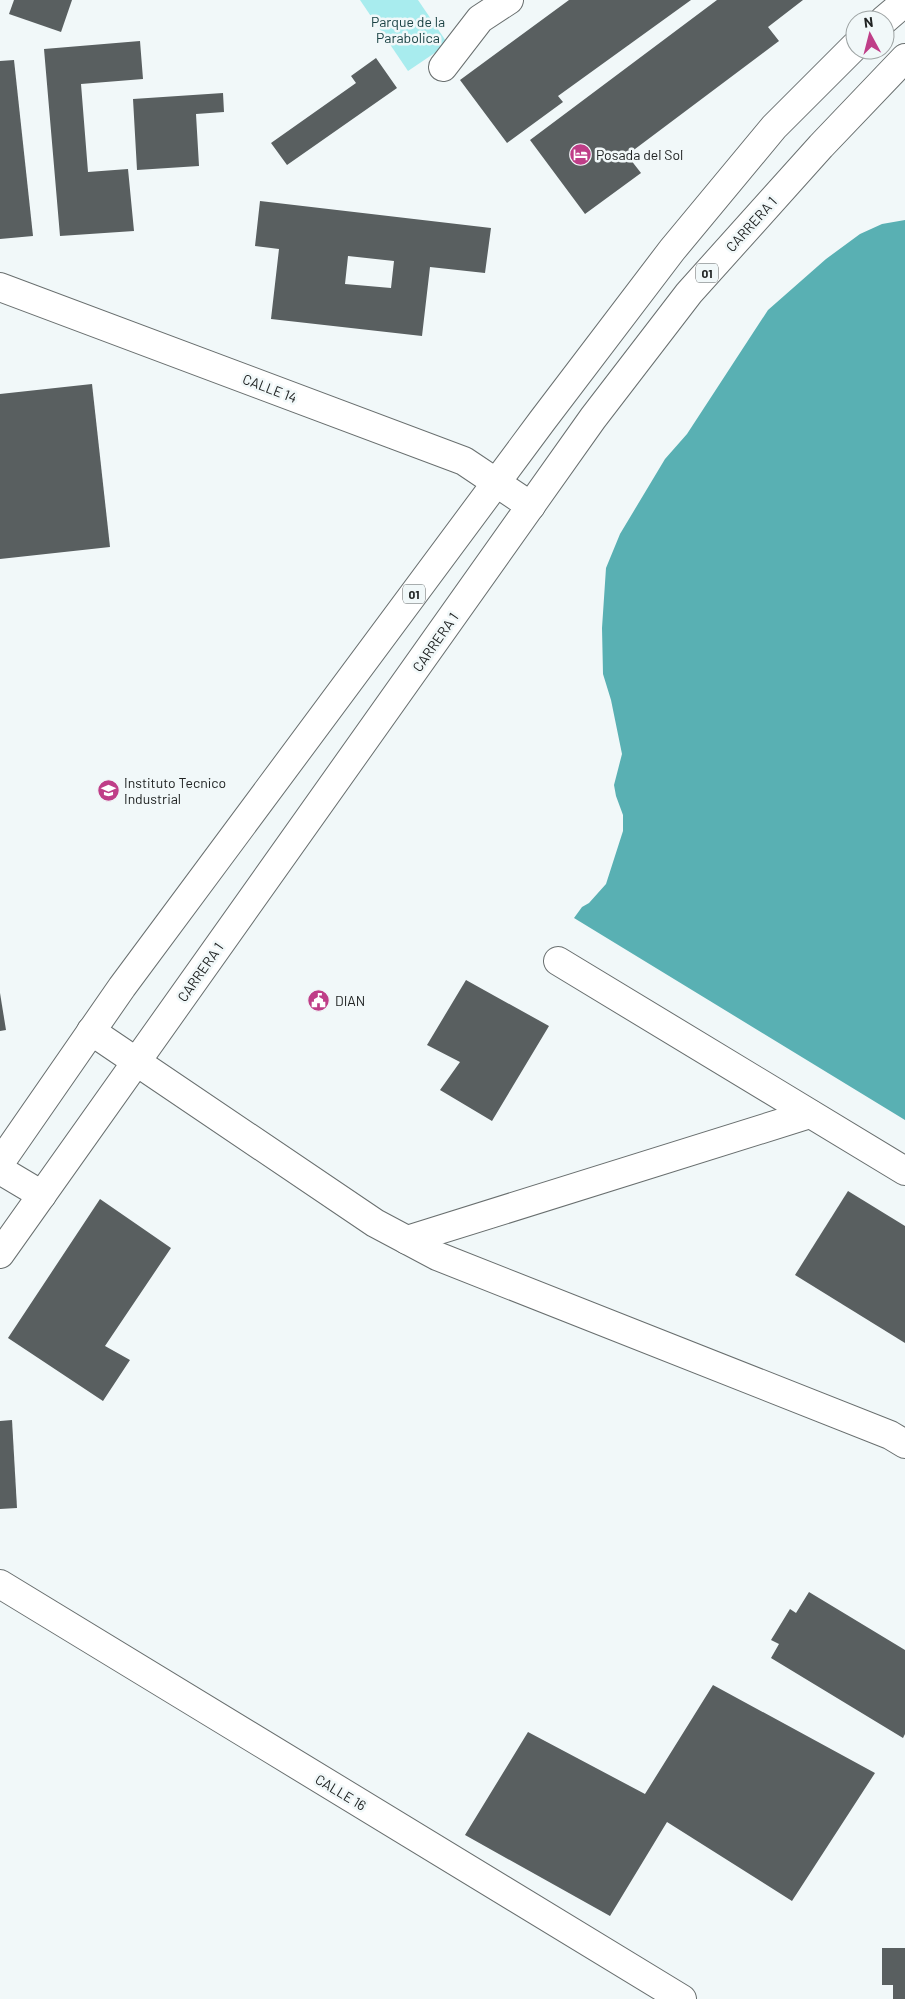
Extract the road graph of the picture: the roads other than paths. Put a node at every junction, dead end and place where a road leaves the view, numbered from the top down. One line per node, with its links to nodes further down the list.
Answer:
1 (509, 0): 3 (main road)
2 (905, 2): 4 (main road)
3 (474, 10): 7 (main road)
4 (895, 11)
5 (845, 56): 9 (main road, 01)
6 (905, 58): 10 (main road, CARRERA 1 / 01)
7 (443, 67)
8 (0, 286): 9 (main road, CALLE 14)
9 (497, 483): 10 (main road, CALLE 14); 12 (main road, 01)
10 (531, 506): 13 (main road, CARRERA 1 / 01)
11 (558, 961): 14 (main road)
12 (91, 1031): 13 (main road); 15 (main road, 01)
13 (136, 1062): 18 (main road, CARRERA 1 / 01); 19 (main road)
14 (810, 1114): 17 (main road); 19 (main road)
15 (0, 1163)
16 (0, 1170): 18 (main road)
17 (905, 1171)
18 (42, 1195): 20 (main road, CARRERA 1 / 01)
19 (407, 1240): 21 (main road)
20 (0, 1254)
21 (905, 1444)
22 (0, 1584): 23 (main road, CALLE 16)
23 (682, 1999)

